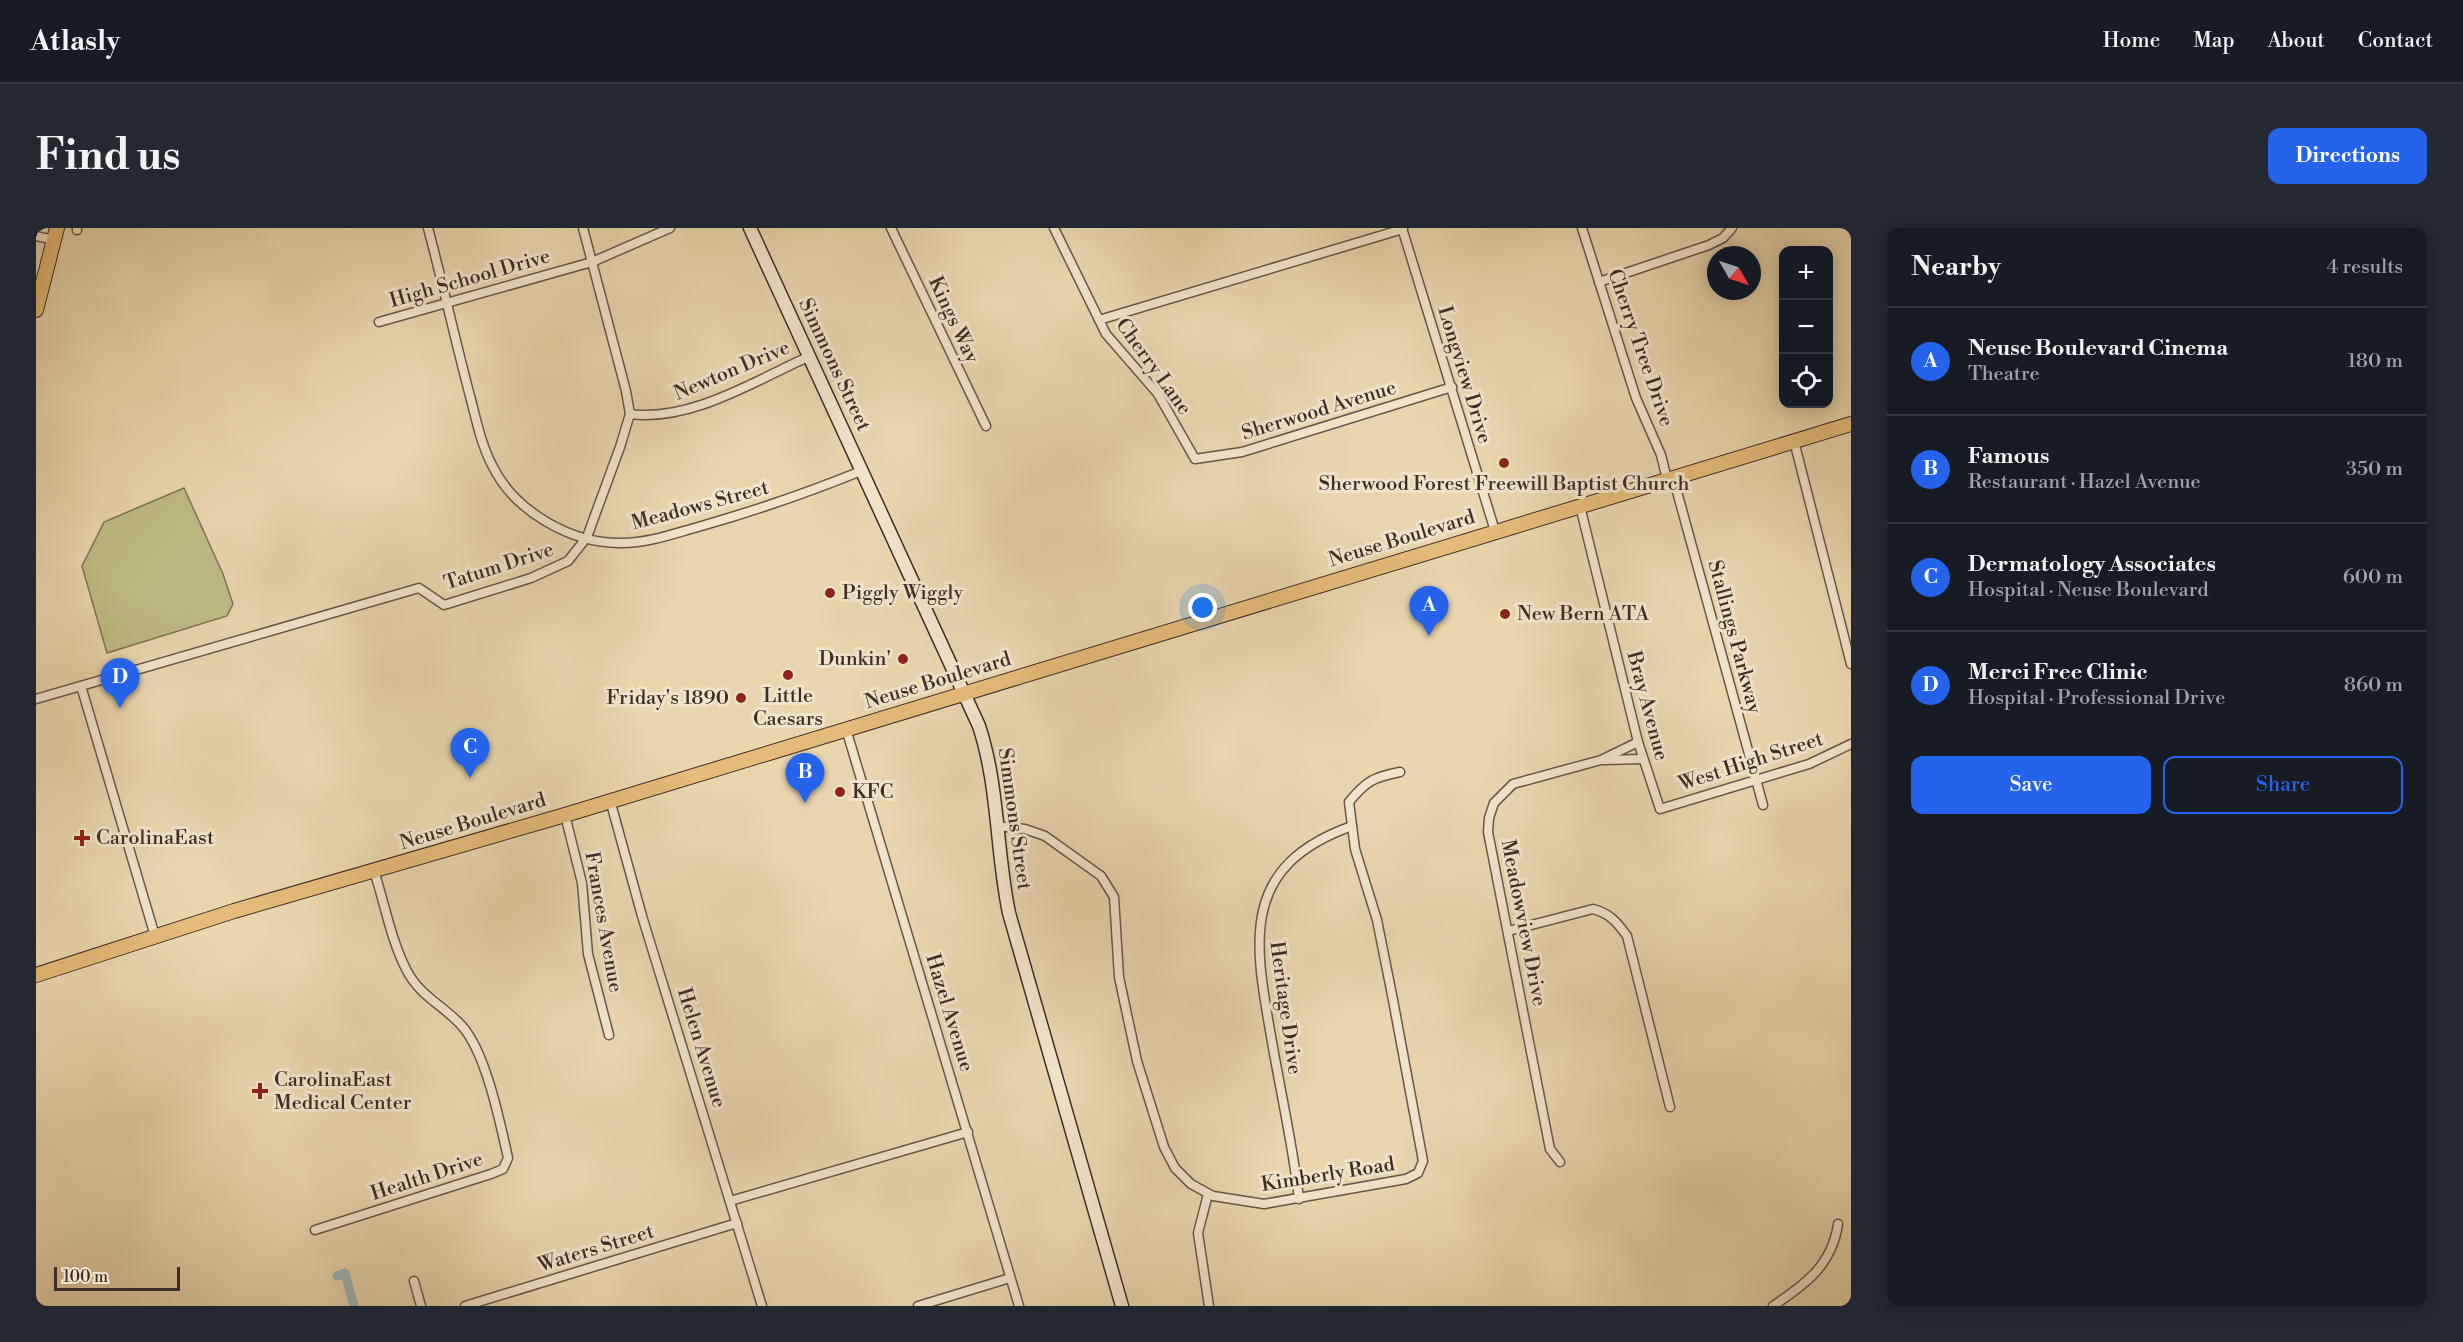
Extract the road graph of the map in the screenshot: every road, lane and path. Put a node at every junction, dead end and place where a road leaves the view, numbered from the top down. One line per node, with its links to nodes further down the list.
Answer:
1 (428, 228): 14 (street, Meadows Street)
2 (583, 228): 12 (street, Tatum Drive)
3 (670, 228): 12 (street, High School Drive)
4 (750, 228): 18 (street, Simmons Street)
5 (891, 228): 22 (street, Kings Way)
6 (1054, 228): 16 (street, Cherry Lane)
7 (1582, 228): 13 (street, Cherry Tree Drive)
8 (1732, 228): 13 (street)
9 (1402, 229): 16 (street); 19 (street, Longview Drive)
10 (55, 234): 11 (street); 15 (main road)
11 (36, 236)
12 (592, 262): 14 (street, High School Drive); 20 (street, Tatum Drive)
13 (1599, 282): 26 (street, Cherry Tree Drive)
14 (448, 302): 17 (street, High School Drive); 29 (street, Meadows Street)
15 (36, 310)
16 (1099, 320): 24 (street, Cherry Lane)
17 (379, 322)
18 (810, 356): 20 (street, Newton Drive); 25 (street, Simmons Street)
19 (1452, 387): 24 (street, Sherwood Avenue); 28 (street, Longview Drive)
20 (630, 414): 29 (street, Tatum Drive)
21 (1851, 424): 23 (main road, Neuse Boulevard)
22 (986, 426)
23 (1794, 441): 26 (main road, Neuse Boulevard); 30 (street)
24 (1195, 459)
25 (861, 471): 29 (street, Meadows Street); 32 (street, Simmons Street)
26 (1670, 478): 27 (main road, Neuse Boulevard); 40 (street, Stallings Parkway)
27 (1580, 506): 28 (main road, Neuse Boulevard); 35 (street, Bray Avenue)
28 (1495, 531): 32 (main road, Neuse Boulevard)
29 (587, 537): 31 (street, Tatum Drive)
30 (1851, 664)
31 (81, 686): 33 (street, Tatum Drive); 49 (street)
32 (966, 693): 34 (main road, Neuse Boulevard); 45 (street, Simmons Street)
33 (36, 699)
34 (846, 729): 41 (main road, Neuse Boulevard); 53 (street, Hazel Avenue)
35 (1638, 742): 37 (street, Bray Avenue); 38 (street, Meadowview Drive)
36 (1851, 744): 40 (street, West High Street)
37 (1643, 759): 38 (street, Meadowview Drive); 43 (street, Bray Avenue)
38 (1601, 760): 48 (street, Meadowview Drive)
39 (1400, 772): 46 (street)
40 (1756, 780): 42 (street, Stallings Parkway); 43 (street, West High Street)
41 (610, 800): 44 (main road, Neuse Boulevard); 57 (street, Helen Avenue)
42 (1763, 805)
43 (1660, 809)
44 (565, 815): 47 (main road, Neuse Boulevard); 51 (street, Frances Avenue)
45 (997, 826): 55 (street, Kimberly Road); 68 (street, Simmons Street)
46 (1352, 826): 56 (street, Heritage Drive); 56 (street, Kimberly Road)
47 (374, 871): 49 (main road, Neuse Boulevard); 60 (street, Health Drive)
48 (1508, 931): 52 (street); 54 (street, Meadowview Drive)
49 (155, 936): 50 (main road, Neuse Boulevard)
50 (36, 975)
51 (609, 1035)
52 (1670, 1107)
53 (968, 1132): 57 (street); 61 (street, Hazel Avenue)
54 (1560, 1162)
55 (1208, 1194): 56 (street, Kimberly Road); 69 (street)
56 (1299, 1199)
57 (730, 1201): 58 (street, Helen Avenue)
58 (737, 1224): 64 (street, Waters Street); 65 (street, Helen Avenue)
59 (1838, 1224): 70 (street)
60 (315, 1230)
61 (1010, 1278): 66 (street); 67 (street, Hazel Avenue)
62 (414, 1281): 63 (street)
63 (421, 1306)
64 (465, 1306)
65 (762, 1306)
66 (918, 1306)
67 (1019, 1306)
68 (1122, 1306)
69 (1209, 1306)
70 (1773, 1306)

